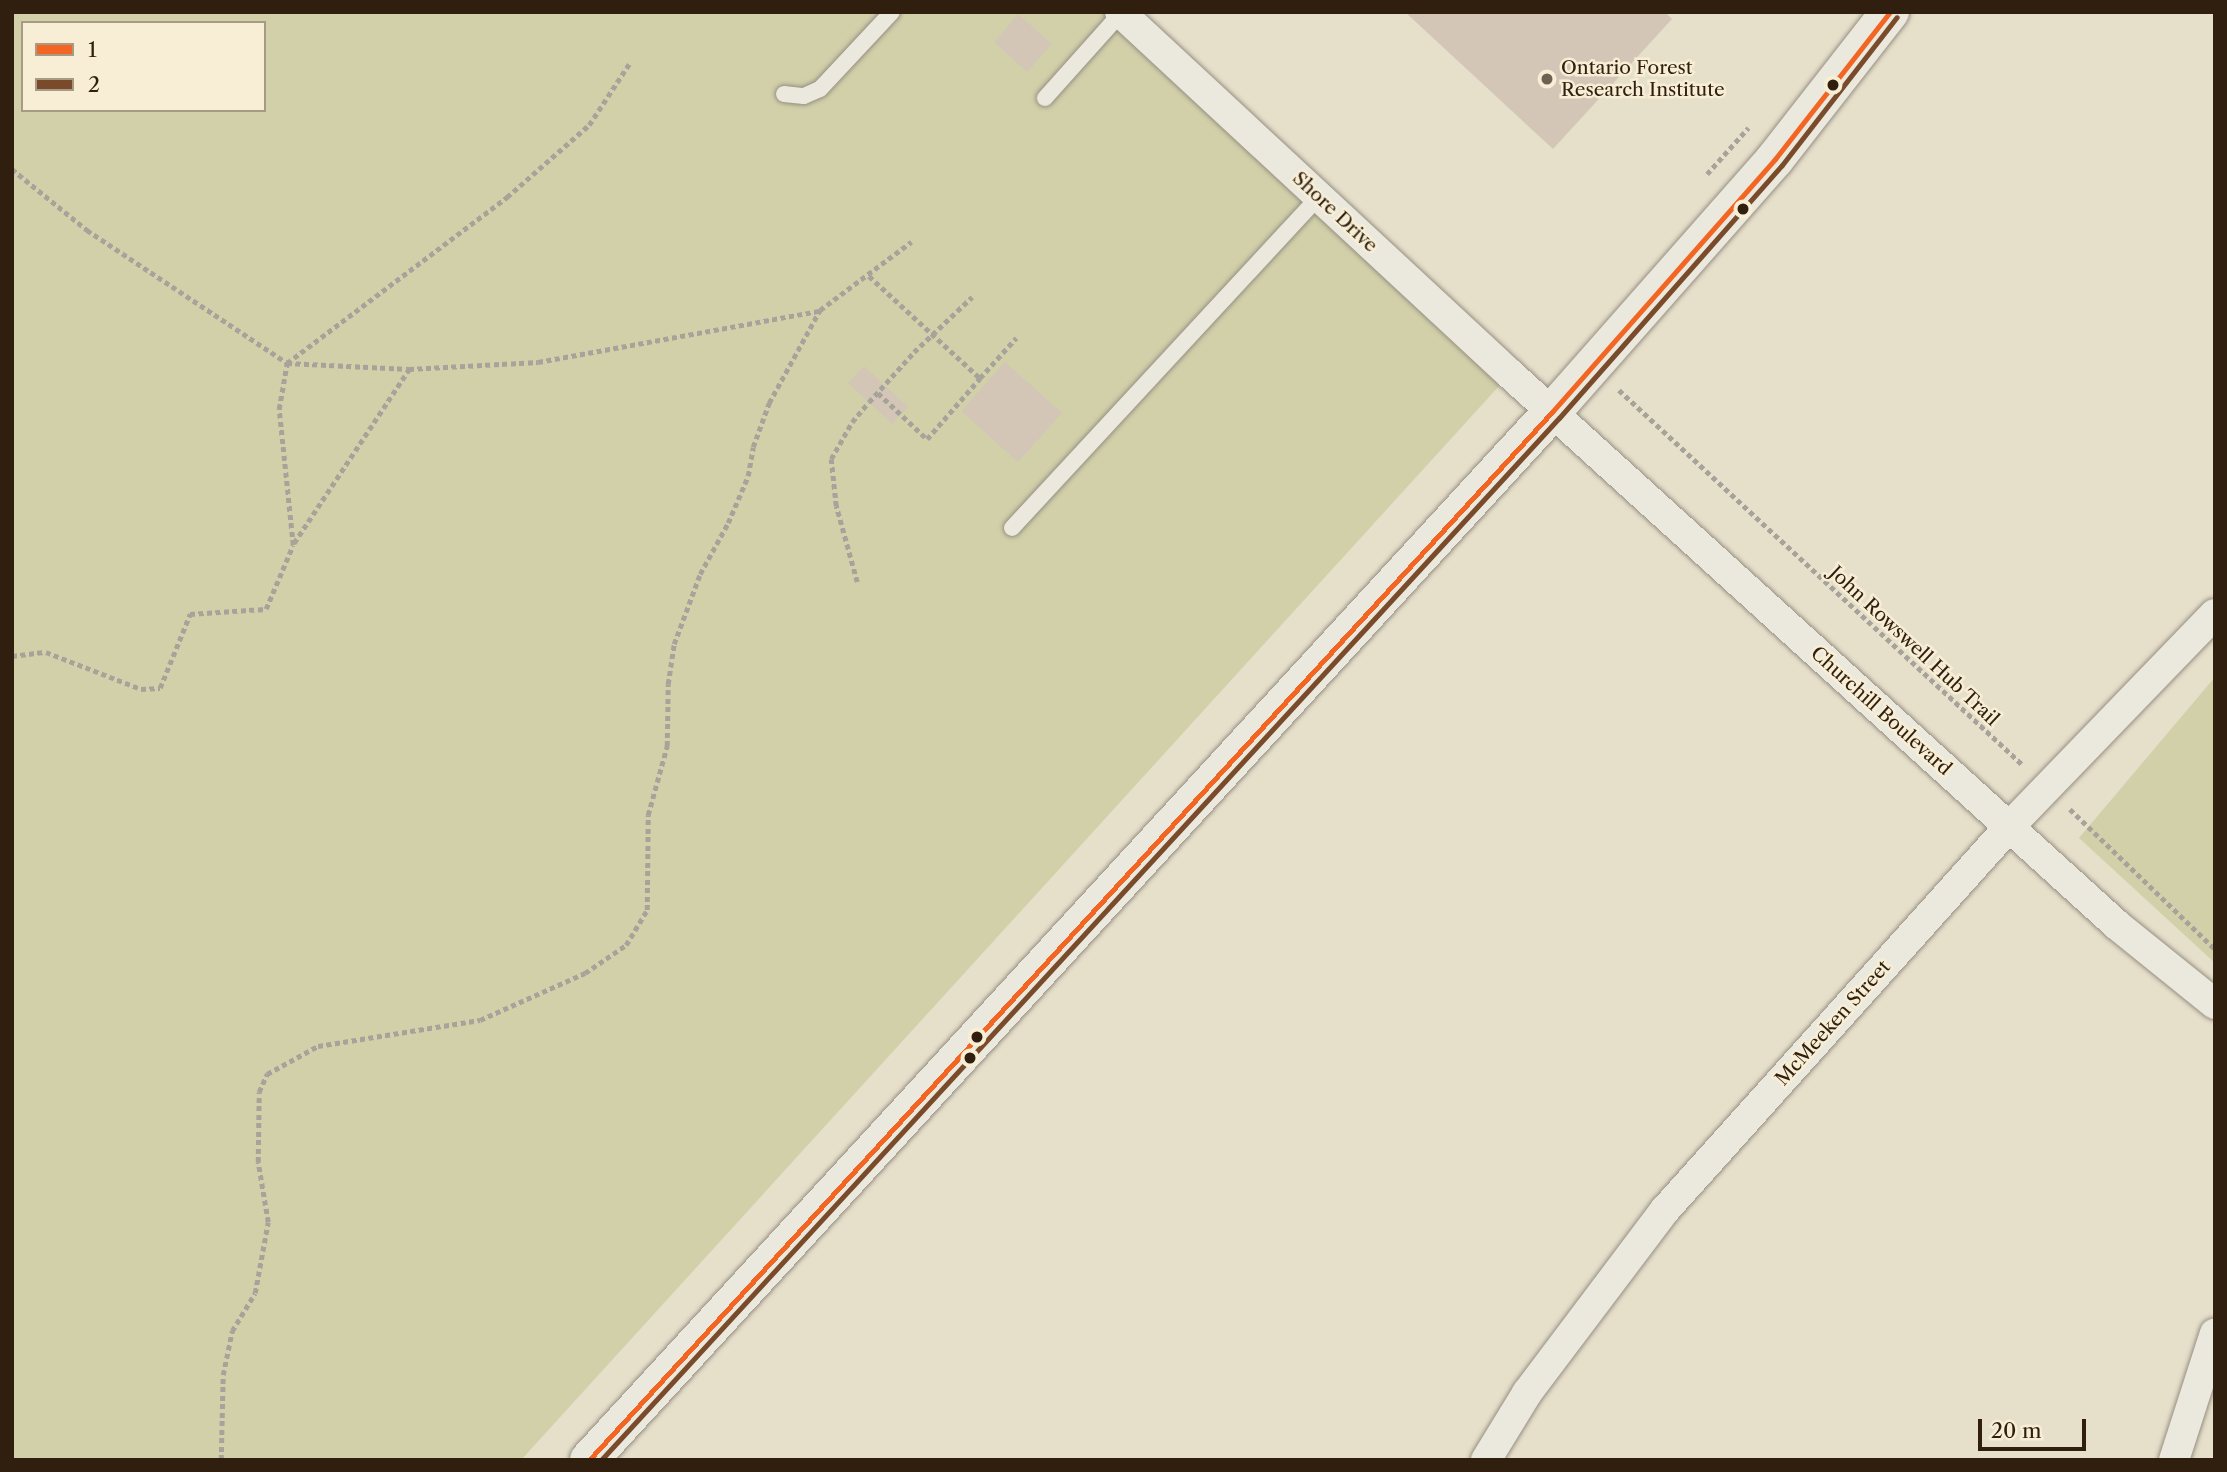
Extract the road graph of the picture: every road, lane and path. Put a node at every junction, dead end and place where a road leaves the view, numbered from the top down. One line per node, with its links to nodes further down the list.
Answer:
1 (892, 12): 5 (lane)
2 (1890, 12): 16 (main road)
3 (1120, 13): 6 (lane); 8 (street, Shore Drive)
4 (629, 64): 15 (path)
5 (784, 94)
6 (1045, 98)
7 (12, 169): 15 (path)
8 (1319, 197): 20 (street, Shore Drive); 21 (lane)
9 (911, 242): 10 (path)
10 (869, 276): 12 (path); 13 (path)
11 (972, 297): 13 (path)
12 (820, 310): 17 (path); 31 (path)
13 (932, 334): 18 (path); 19 (path)
14 (1016, 338): 18 (path)
15 (287, 363): 17 (path); 22 (path)
16 (1593, 365): 20 (main road); 26 (path, John Rowswell Hub Trail)
17 (409, 369): 22 (path)
18 (980, 378): 19 (path)
19 (878, 393): 23 (path)
20 (1552, 412): 27 (street, Churchill Boulevard); 32 (main road)
21 (1013, 528)
22 (293, 545): 25 (path)
23 (857, 582)
24 (2215, 614): 26 (street, McMeeken Street)
25 (12, 656)
26 (2048, 788): 27 (street, McMeeken Street); 28 (path, John Rowswell Hub Trail)
27 (2009, 827): 29 (street, Churchill Boulevard); 33 (street, McMeeken Street)
28 (2215, 948)
29 (2215, 1004)
30 (2215, 1333): 34 (street)
31 (221, 1460)
32 (589, 1460)
33 (1486, 1460)
34 (2174, 1460)

